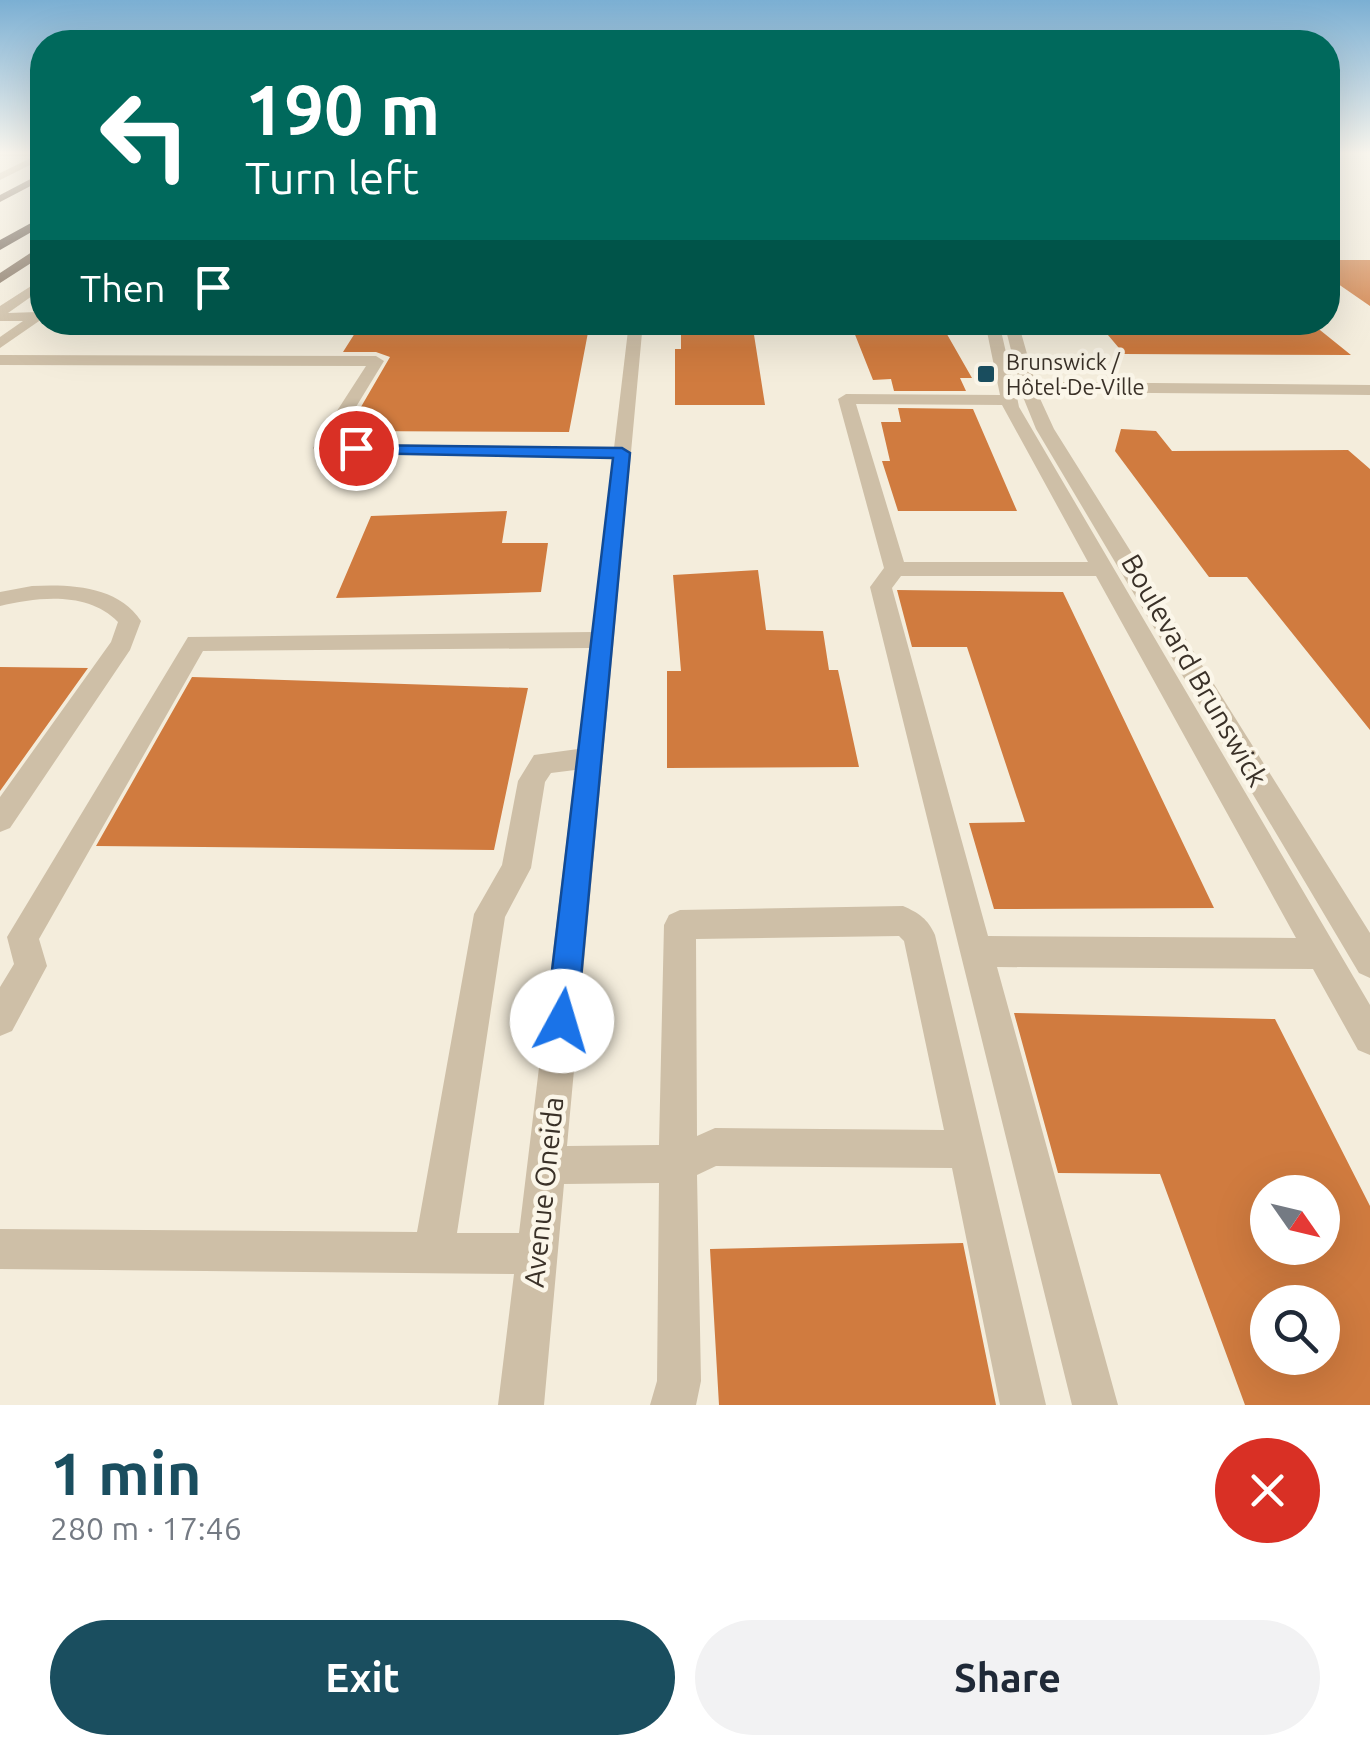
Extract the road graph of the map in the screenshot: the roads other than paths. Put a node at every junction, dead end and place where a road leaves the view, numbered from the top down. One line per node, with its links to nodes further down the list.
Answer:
1 (30, 228): 2 (highway)
2 (0, 246)
3 (30, 260): 4 (main road)
4 (15, 269): 5 (street); 6 (main road)
5 (30, 269)
6 (0, 279)
7 (30, 292): 8 (street)
8 (0, 314): 9 (street)
9 (30, 316)
10 (30, 322): 14 (street)
11 (635, 335): 18 (street, Avenue Oneida)
12 (996, 335): 17 (street, Boulevard Brunswick)
13 (1012, 335): 17 (street, Boulevard Brunswick)
14 (0, 344)
15 (0, 360): 18 (street)
16 (1370, 390): 17 (street)
17 (1014, 391): 19 (street); 20 (street, Boulevard Brunswick); 27 (street, Boulevard Brunswick)
18 (622, 453): 22 (street, Avenue Oneida)
19 (894, 569): 20 (street); 25 (street)
20 (1102, 570): 26 (street, Boulevard Brunswick)
21 (0, 599): 24 (street)
22 (602, 640): 23 (street, Avenue Oneida); 28 (street)
23 (590, 758): 31 (street, Avenue Oneida); 34 (street)
24 (0, 820)
25 (976, 951): 26 (street); 39 (street)
26 (1322, 954): 29 (street, Boulevard Brunswick)
27 (1370, 962)
28 (0, 1019)
29 (1370, 1038)
30 (968, 1149): 32 (street); 32 (street); 38 (street)
31 (546, 1164): 32 (street); 35 (street, Avenue Oneida)
32 (678, 1164): 37 (street)
33 (0, 1249): 34 (street)
34 (434, 1253): 35 (street)
35 (537, 1254): 36 (street, Avenue Oneida)
36 (521, 1405)
37 (673, 1405)
38 (1023, 1405)
39 (1095, 1405)

